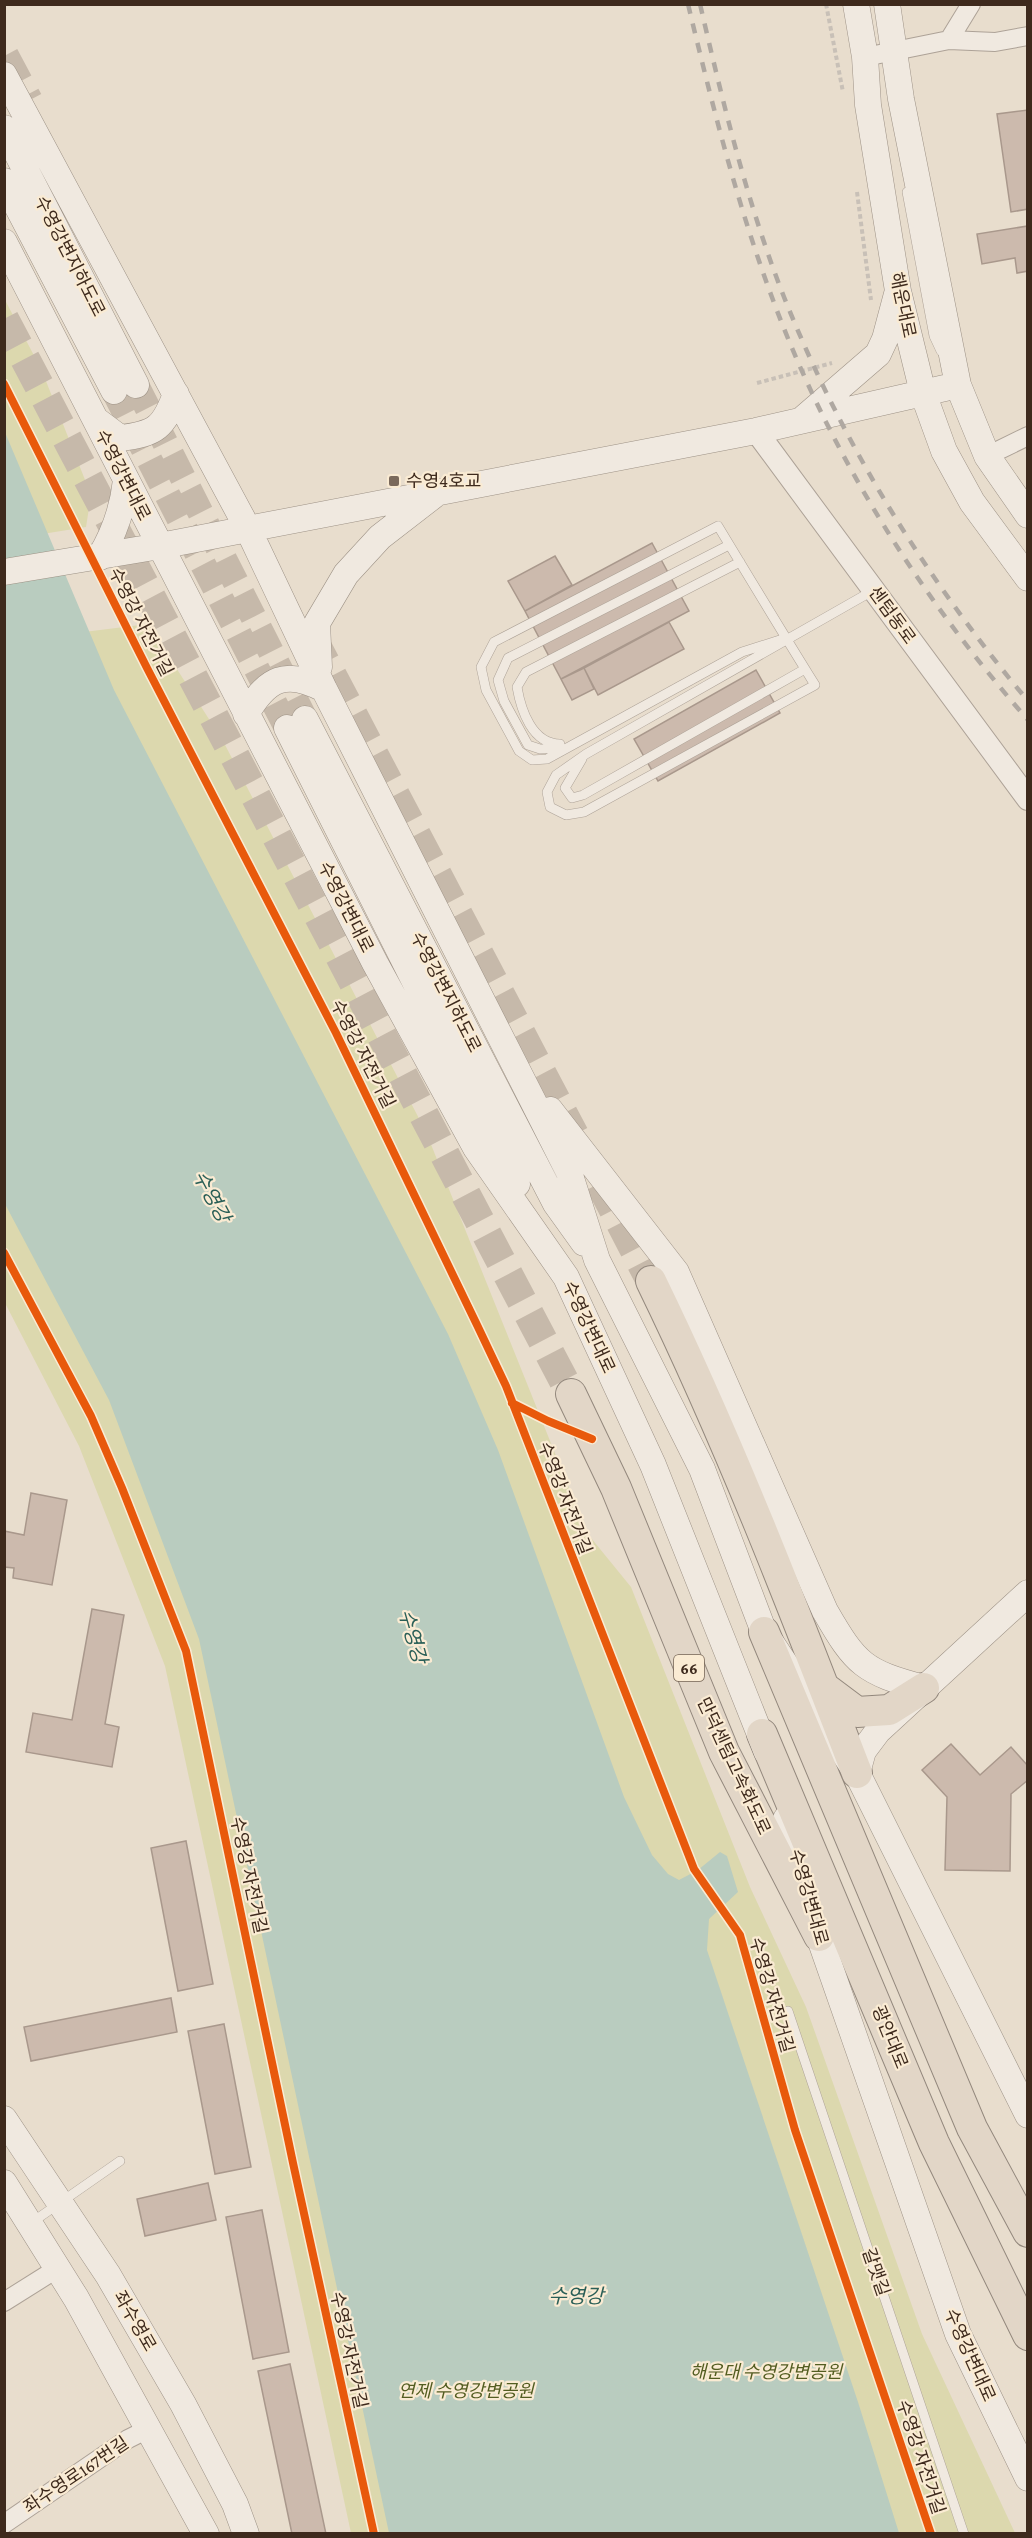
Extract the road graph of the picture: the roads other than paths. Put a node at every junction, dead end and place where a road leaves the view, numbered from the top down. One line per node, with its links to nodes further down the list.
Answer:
1 (856, 4): 7 (main road, 해운대로)
2 (887, 4): 6 (main road)
3 (971, 4): 5 (street)
4 (1028, 36): 5 (street)
5 (949, 40): 6 (street)
6 (894, 52): 7 (street); 9 (lane); 15 (main road)
7 (865, 57): 14 (main road, 해운대로)
8 (4, 75): 17 (main road, 수영강변대로)
9 (890, 101)
10 (4, 128): 11 (main road, 수영강변지하도로)
11 (4, 182)
12 (905, 183): 15 (lane)
13 (4, 242): 18 (main road, 수영강변대로)
14 (898, 291): 16 (main road, 해운대로); 19 (main road)
15 (958, 386): 16 (main road); 22 (main road)
16 (923, 393): 19 (main road); 32 (main road, 해운대로)
17 (176, 394): 18 (main road); 26 (main road, 수영강변대로)
18 (95, 420): 23 (main road, 수영강변대로)
19 (799, 422): 20 (main road)
20 (756, 431): 24 (main road); 33 (street, 센텀동로)
21 (1028, 436): 22 (street)
22 (987, 456): 25 (main road)
23 (126, 480): 28 (main road, 수영강변대로); 29 (main road)
24 (437, 493): 26 (main road); 36 (main road)
25 (1028, 515)
26 (248, 529): 28 (main road); 36 (main road, 수영강변대로)
27 (729, 545): 30 (lane); 38 (lane); 38 (lane)
28 (160, 546): 29 (main road); 37 (main road, 수영강변대로)
29 (100, 557): 31 (main road)
30 (740, 562): 34 (lane); 38 (lane)
31 (4, 572)
32 (1028, 578)
33 (874, 590): 34 (lane); 40 (street, 센텀동로)
34 (786, 638): 35 (lane); 38 (lane); 39 (lane)
35 (805, 669): 39 (lane); 39 (lane)
36 (322, 684): 37 (main road); 41 (main road, 수영강변대로)
37 (246, 714): 43 (main road, 수영강변대로)
38 (576, 744)
39 (586, 754)
40 (1028, 799)
41 (514, 1064): 42 (main road, 수영강변대로); 48 (main road)
42 (597, 1260): 43 (main road, 수영강변지하도로); 47 (main road, 수영강변대로)
43 (566, 1277): 50 (main road, 수영강변대로)
44 (651, 1281): 49 (highway)
45 (571, 1394): 52 (highway, 만덕센텀고속화도로 / 66)
46 (1028, 1593): 48 (main road)
47 (764, 1632): 51 (main road, 수영강변대로); 60 (highway)
48 (924, 1688): 49 (highway); 51 (main road)
49 (825, 1689): 51 (highway)
50 (762, 1734): 52 (main road, 수영강변대로); 63 (highway, 광안대로)
51 (857, 1773): 54 (main road, 수영강변대로)
52 (819, 1936): 65 (main road, 수영강변대로)
53 (788, 2012): 69 (lane, 갈맷길)
54 (1028, 2115)
55 (4, 2120): 58 (main road, 좌수영로)
56 (120, 2161): 58 (lane)
57 (4, 2183): 59 (main road)
58 (61, 2203): 59 (lane); 68 (main road, 좌수영로)
59 (31, 2223): 61 (main road)
60 (1028, 2232)
61 (58, 2268): 62 (street); 64 (main road)
62 (4, 2302)
63 (1028, 2335)
64 (150, 2428): 66 (street, 좌수영로167번길); 67 (main road)
65 (1028, 2478)
66 (4, 2524)
67 (206, 2534)
68 (246, 2534)
69 (964, 2534)

